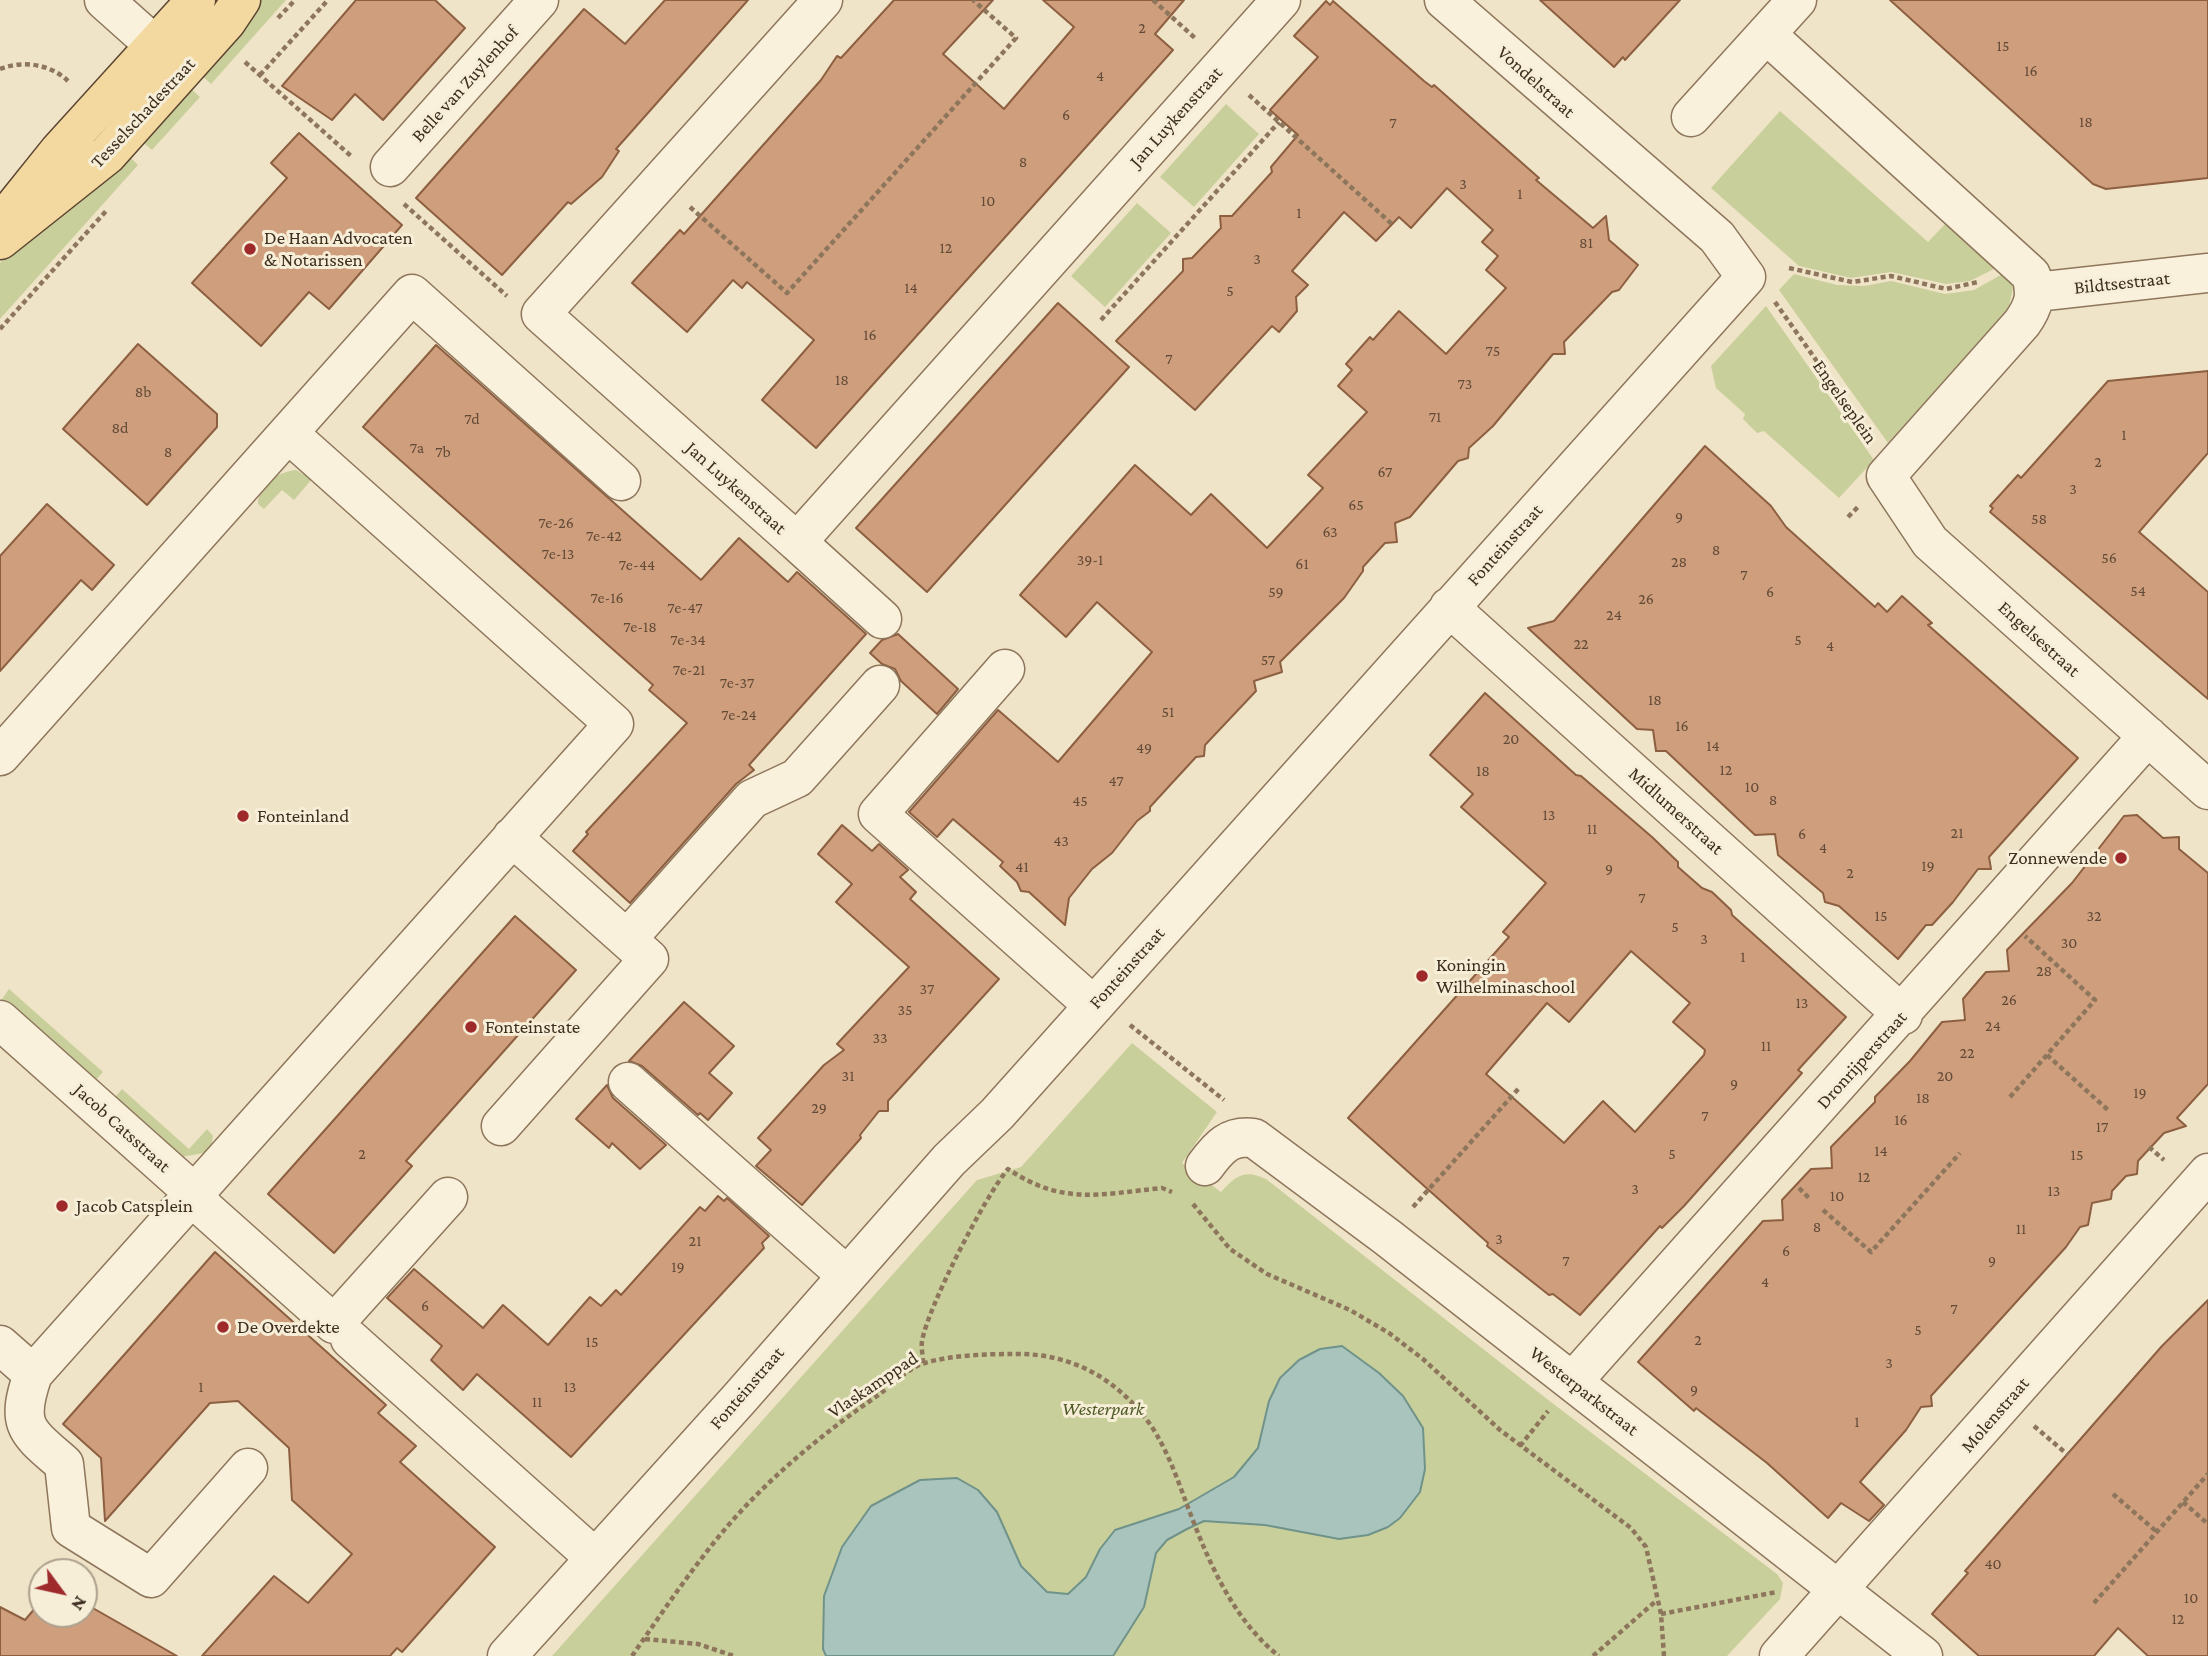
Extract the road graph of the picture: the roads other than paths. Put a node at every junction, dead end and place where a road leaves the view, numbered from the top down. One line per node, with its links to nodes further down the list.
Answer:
1 (104, 0): 10 (street)
2 (196, 0): 10 (main road, Tesselschadestraat)
3 (241, 0): 11 (main road, Tesselschadestraat)
4 (539, 0): 13 (street, Belle van Zuylenhof)
5 (823, 0): 21 (street, Jan Luykenstraat)
6 (1281, 0): 21 (street, Jan Luykenstraat)
7 (1444, 0): 17 (street, Vondelstraat)
8 (1797, 0): 9 (street)
9 (1766, 34): 12 (street); 18 (street)
10 (155, 46): 11 (street); 14 (main road, Tesselschadestraat)
11 (183, 71): 15 (main road, Tesselschadestraat)
12 (1691, 117)
13 (390, 167)
14 (0, 226)
15 (0, 240)
16 (2208, 273): 18 (street, Bildtsestraat)
17 (1746, 277): 22 (street, Fonteinstraat)
18 (2036, 292): 26 (street, Engelsestraat)
19 (288, 433): 20 (street); 27 (street); 29 (street)
20 (621, 481)
21 (797, 542): 23 (street)
22 (1450, 607): 31 (street, Fonteinstraat); 32 (street, Midlumerstraat)
23 (882, 619)
24 (1005, 669): 31 (street)
25 (880, 685): 30 (street)
26 (2148, 736): 28 (street, Engelsestraat); 32 (street, Dronrijperstraat)
27 (0, 756)
28 (2208, 790)
29 (512, 837): 30 (street); 38 (street)
30 (627, 939): 35 (street)
31 (1094, 1006): 40 (street, Fonteinstraat)
32 (1903, 1015): 44 (street, Dronrijperstraat)
33 (0, 1020): 38 (street, Jacob Catsstraat)
34 (628, 1082): 40 (street)
35 (501, 1126)
36 (1194, 1180): 44 (street, Westerparkstraat)
37 (2203, 1188): 47 (street, Molenstraat)
38 (194, 1193): 41 (street, Jacob Catsstraat); 43 (street)
39 (448, 1197): 41 (street)
40 (846, 1275): 46 (street, Fonteinstraat)
41 (342, 1332): 46 (street, Jacob Catsstraat)
42 (0, 1345): 43 (street)
43 (33, 1374): 45 (street)
44 (1573, 1381): 47 (street, Westerparkstraat)
45 (248, 1468)
46 (595, 1558): 48 (street, Fonteinstraat)
47 (1838, 1591): 49 (street, Molenstraat); 50 (street, Westerparkstraat)
48 (507, 1656)
49 (1780, 1656)
50 (1923, 1656)

